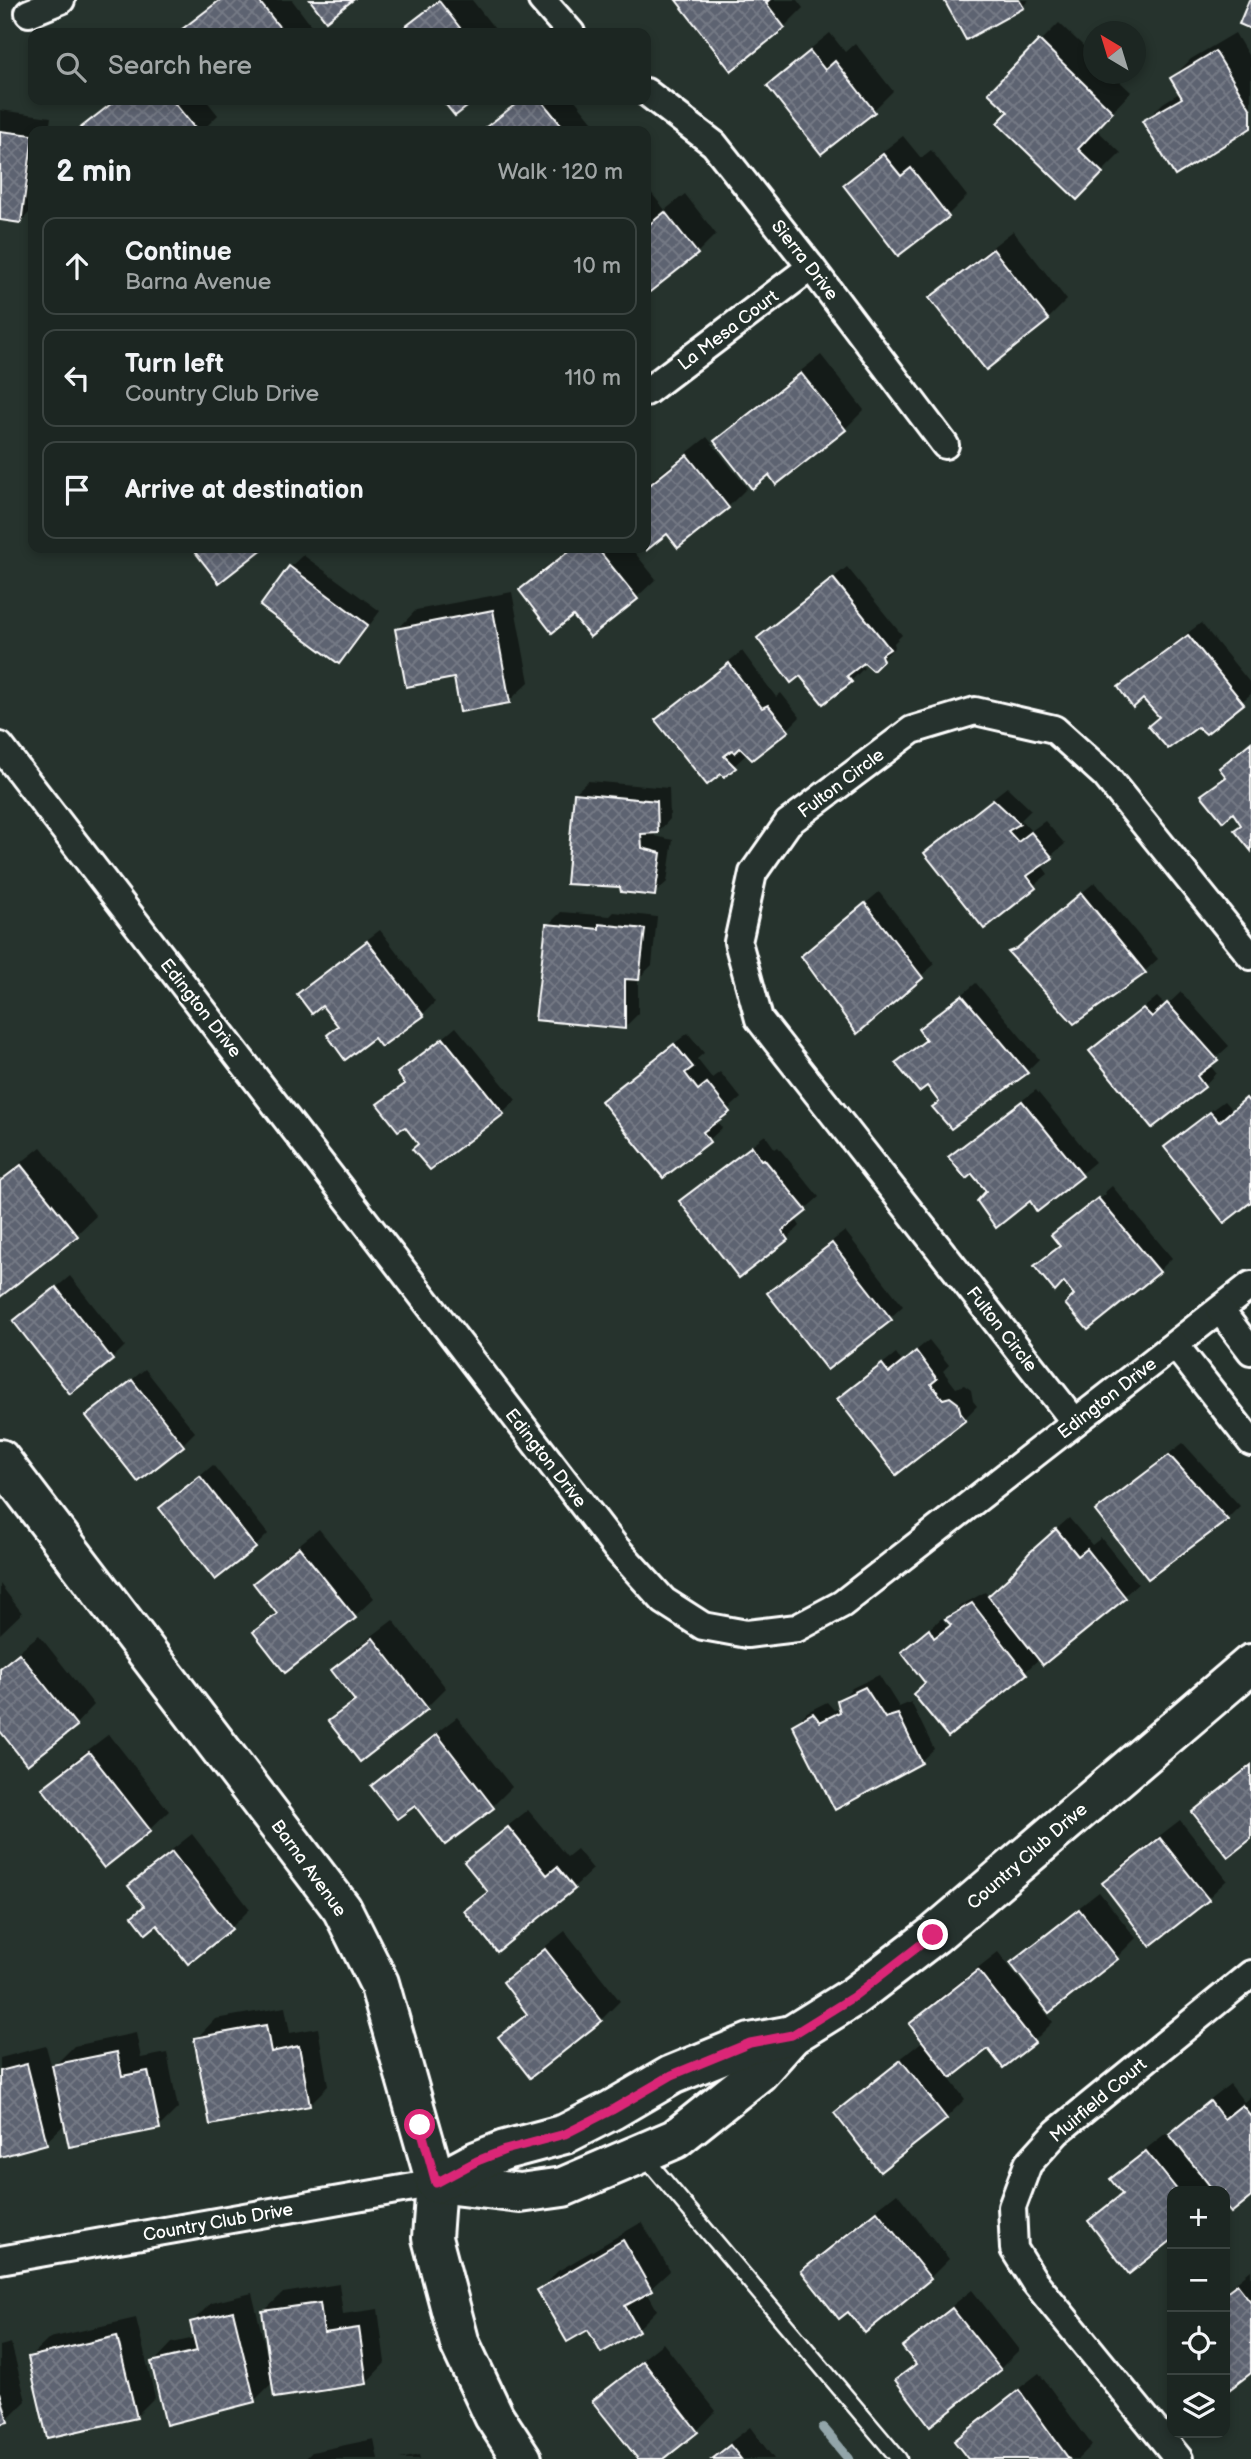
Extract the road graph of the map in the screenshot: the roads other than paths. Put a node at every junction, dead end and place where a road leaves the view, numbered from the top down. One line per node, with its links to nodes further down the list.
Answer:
1 (61, 0): 3 (street)
2 (542, 0): 4 (street)
3 (29, 13)
4 (567, 28)
5 (651, 96): 6 (street, Sierra Drive)
6 (811, 267): 7 (street, La Mesa Court); 8 (street, Sierra Drive)
7 (651, 388)
8 (945, 446)
9 (0, 746): 15 (street, Edington Drive)
10 (1251, 956): 15 (street, Fulton Circle)
11 (1251, 1284): 12 (street, Edington Drive)
12 (1220, 1310): 13 (street, Edington Drive); 14 (street)
13 (1175, 1345): 15 (street, Edington Drive); 16 (street)
14 (1251, 1351)
15 (1075, 1422)
16 (1250, 1437)
17 (0, 1459): 22 (street, Barna Avenue)
18 (1251, 1664): 20 (street, Country Club Drive)
19 (1251, 1975): 26 (street, Muirfield Court)
20 (792, 2035): 21 (street, Country Club Drive); 22 (street, Country Club Drive)
21 (641, 2152): 22 (street, Country Club Drive); 25 (lane)
22 (436, 2183): 23 (street, Country Club Drive); 24 (street, Barna Avenue)
23 (0, 2260)
24 (522, 2459)
25 (899, 2459)
26 (1179, 2459)

